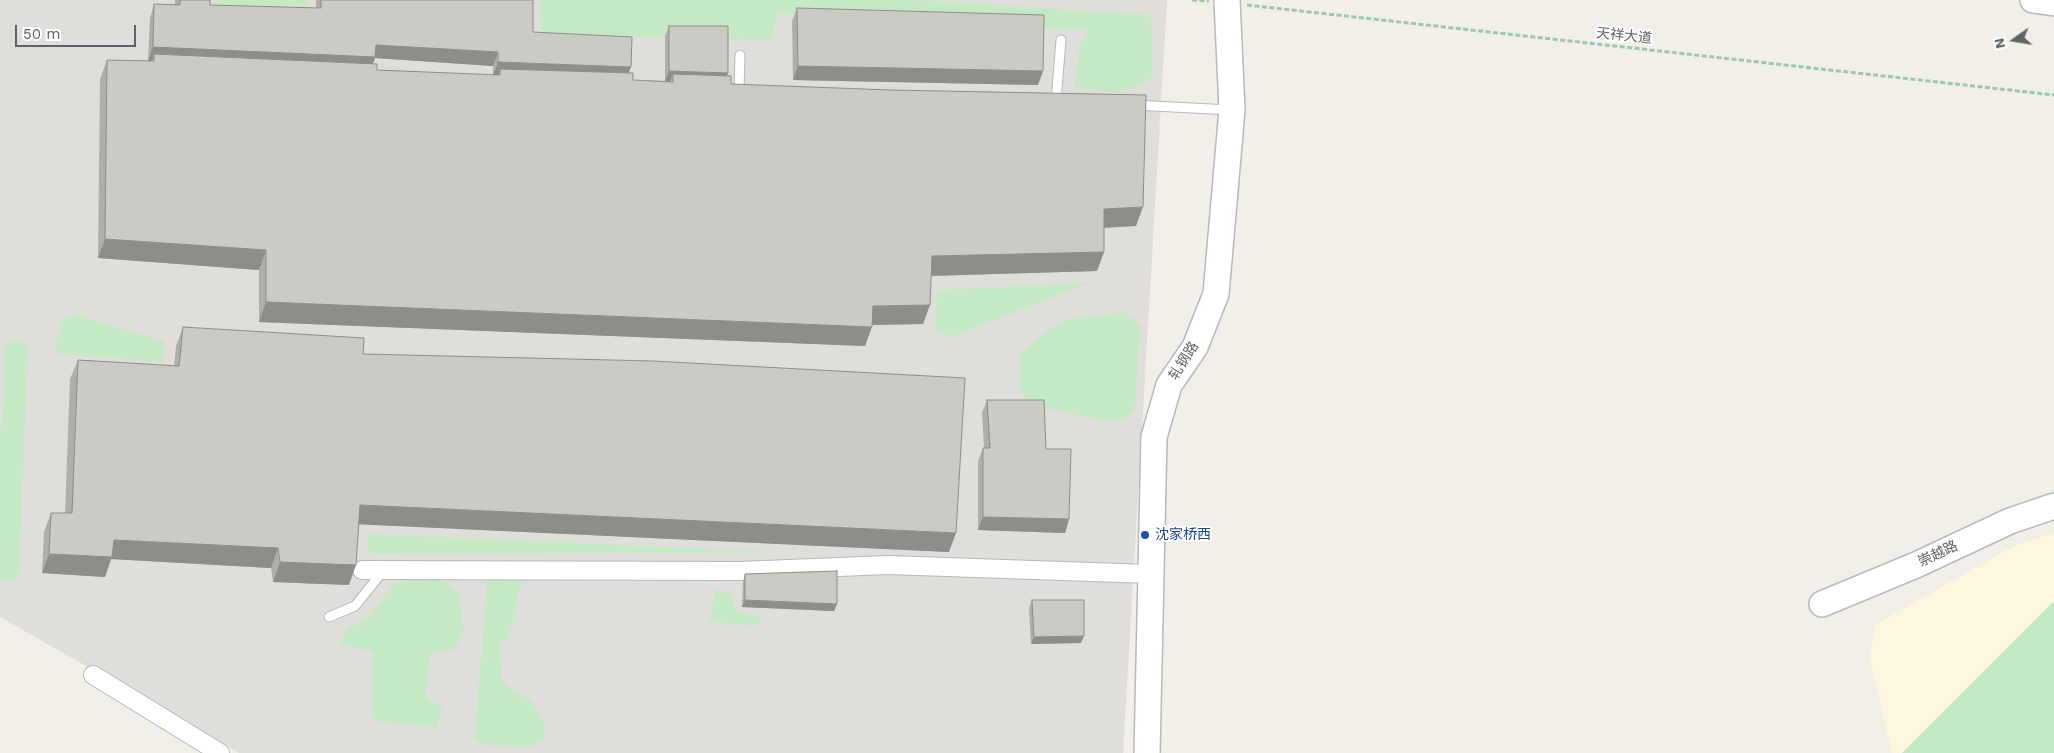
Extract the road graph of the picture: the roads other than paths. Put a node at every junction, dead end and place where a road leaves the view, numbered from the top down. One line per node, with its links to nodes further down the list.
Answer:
1 (2033, 0): 3 (street)
2 (1227, 1): 13 (street, 轧钢路)
3 (2054, 2)
4 (1061, 40): 10 (lane)
5 (740, 55): 7 (lane)
6 (729, 90): 7 (lane)
7 (739, 90): 8 (lane)
8 (749, 91)
9 (1046, 101): 10 (lane)
10 (1056, 101): 11 (lane)
11 (1066, 102)
12 (1124, 105): 13 (lane)
13 (1232, 110): 17 (street, 轧钢路)
14 (2054, 506): 18 (street, 崇越路)
15 (362, 570): 16 (street)
16 (383, 571): 17 (street); 19 (lane)
17 (1150, 574): 22 (street, 轧钢路)
18 (1822, 604)
19 (329, 616)
20 (93, 675): 21 (street)
21 (220, 753)
22 (1147, 753)

